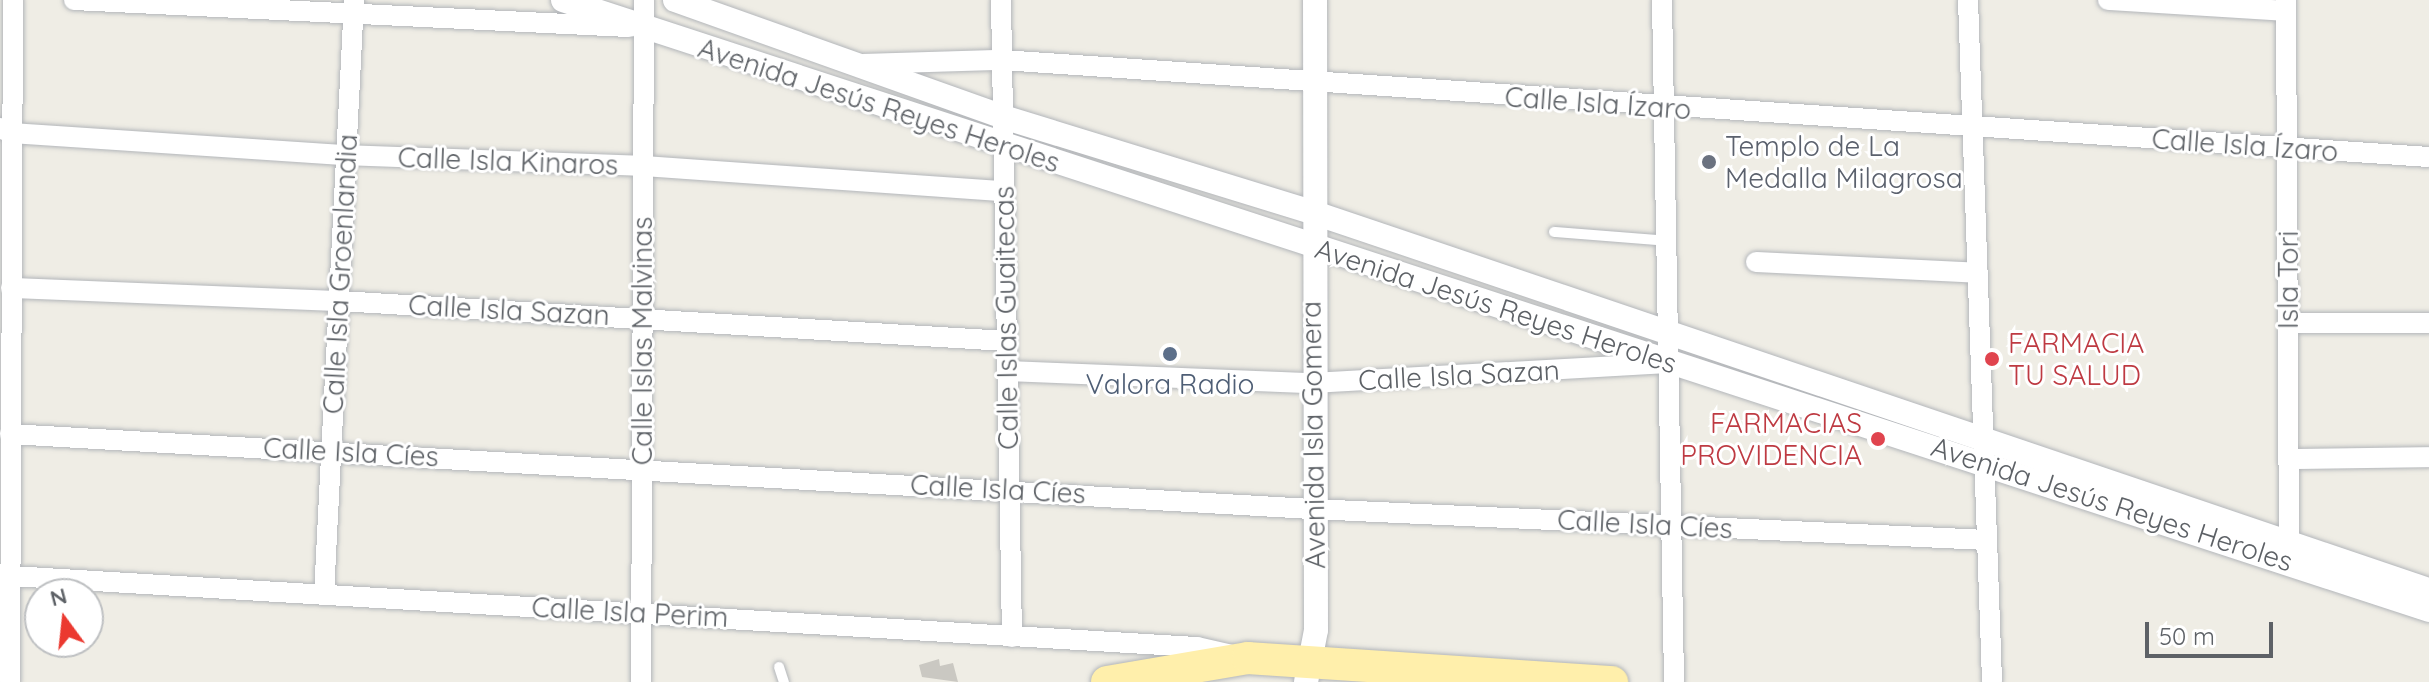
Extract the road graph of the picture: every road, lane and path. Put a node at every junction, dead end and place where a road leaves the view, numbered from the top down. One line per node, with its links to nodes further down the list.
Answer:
1 (13, 0): 20 (street)
2 (74, 0): 11 (street)
3 (563, 0): 13 (street, Avenida Jesús Reyes Heroles)
4 (644, 0): 13 (street, Calle Islas Malvinas)
5 (675, 0): 15 (street, Avenida Jesús Reyes Heroles)
6 (1001, 0): 14 (street, Calle Islas Guaitecas)
7 (1315, 0): 16 (street, Avenida Isla Gomera)
8 (1662, 0): 17 (street)
9 (1968, 0): 19 (street)
10 (2108, 0): 12 (street)
11 (354, 6): 13 (street); 23 (street, Calle Isla Groenlandia)
12 (2286, 6): 22 (street, Isla Tori)
13 (644, 27): 21 (street, Avenida Jesús Reyes Heroles); 25 (street, Calle Islas Malvinas)
14 (1002, 60): 15 (street, Calle Isla Ízaro); 16 (street, Calle Isla Ízaro); 18 (street, Calle Islas Guaitecas)
15 (864, 64): 18 (street, Avenida Jesús Reyes Heroles)
16 (1314, 84): 17 (street, Calle Isla Ízaro); 27 (street, Avenida Isla Gomera)
17 (1665, 107): 19 (street, Calle Isla Ízaro); 29 (street)
18 (1003, 117): 21 (street, Calle Islas Guaitecas); 27 (street, Avenida Jesús Reyes Heroles)
19 (1972, 127): 22 (street, Calle Isla Ízaro); 32 (street)
20 (6, 130): 23 (street, Calle Isla Kinaros); 33 (street)
21 (1003, 147): 26 (street, Calle Islas Guaitecas); 30 (street, Avenida Jesús Reyes Heroles)
22 (2287, 148): 24 (street, Calle Isla Ízaro); 36 (street, Isla Tori)
23 (346, 155): 25 (street, Calle Isla Kinaros); 34 (street, Calle Isla Groenlandia)
24 (2429, 157)
25 (643, 166): 26 (street, Calle Isla Kinaros); 35 (street, Calle Islas Malvinas)
26 (1004, 191): 39 (street, Calle Islas Guaitecas)
27 (1312, 212): 30 (street, Avenida Isla Gomera); 38 (street, Avenida Jesús Reyes Heroles)
28 (1554, 232): 29 (lane)
29 (1668, 241): 38 (street)
30 (1312, 246): 40 (street, Avenida Jesús Reyes Heroles); 42 (street, Avenida Isla Gomera)
31 (1756, 262): 32 (street)
32 (1978, 273): 44 (street)
33 (7, 299): 34 (street, Calle Isla Sazan); 43 (street)
34 (339, 301): 35 (street, Calle Isla Sazan); 45 (street, Calle Isla Groenlandia)
35 (643, 318): 39 (street, Calle Isla Sazan); 49 (street, Calle Islas Malvinas)
36 (2288, 323): 37 (street); 47 (street, Isla Tori)
37 (2429, 323)
38 (1670, 336): 40 (street); 44 (street, Avenida Jesús Reyes Heroles)
39 (1007, 341): 41 (street, Calle Islas Guaitecas)
40 (1670, 363): 42 (street, Calle Isla Sazan); 48 (street, Avenida Jesús Reyes Heroles); 53 (street)
41 (1007, 371): 42 (street, Calle Isla Sazan); 50 (street, Calle Islas Guaitecas)
42 (1312, 383): 52 (street, Avenida Isla Gomera)
43 (10, 434): 45 (street, Calle Isla Cíes); 51 (street)
44 (1983, 437): 48 (street); 55 (street, Avenida Jesús Reyes Heroles)
45 (331, 451): 49 (street, Calle Isla Cíes); 58 (street, Calle Isla Groenlandia)
46 (2429, 457): 47 (street)
47 (2289, 459): 55 (street, Isla Tori)
48 (1984, 463): 54 (street); 55 (street, Avenida Jesús Reyes Heroles)
49 (642, 469): 50 (street, Calle Isla Cíes); 60 (street, Calle Islas Malvinas)
50 (1009, 489): 52 (street, Calle Isla Cíes); 61 (street, Calle Islas Guaitecas)
51 (5, 499): 56 (street)
52 (1312, 509): 53 (street, Calle Isla Cíes); 64 (street, Avenida Isla Gomera)
53 (1673, 526): 54 (street, Calle Isla Cíes); 70 (street)
54 (1987, 540): 71 (street)
55 (2289, 550): 57 (street, Avenida Jesús Reyes Heroles); 59 (street, Avenida Jesús Reyes Heroles)
56 (11, 576): 58 (street, Calle Isla Perim); 65 (street)
57 (2429, 590)
58 (324, 595): 60 (street, Calle Isla Perim)
59 (2429, 610)
60 (642, 612): 61 (street, Calle Isla Perim); 66 (street, Calle Islas Malvinas)
61 (1012, 637): 62 (street, Calle Isla Perim)
62 (1248, 658): 64 (main road); 68 (main road)
63 (779, 667): 67 (lane)
64 (1318, 672): 69 (main road)
65 (10, 682)
66 (641, 682)
67 (784, 682)
68 (1107, 682)
69 (1612, 682)
70 (1674, 682)
71 (1992, 682)

